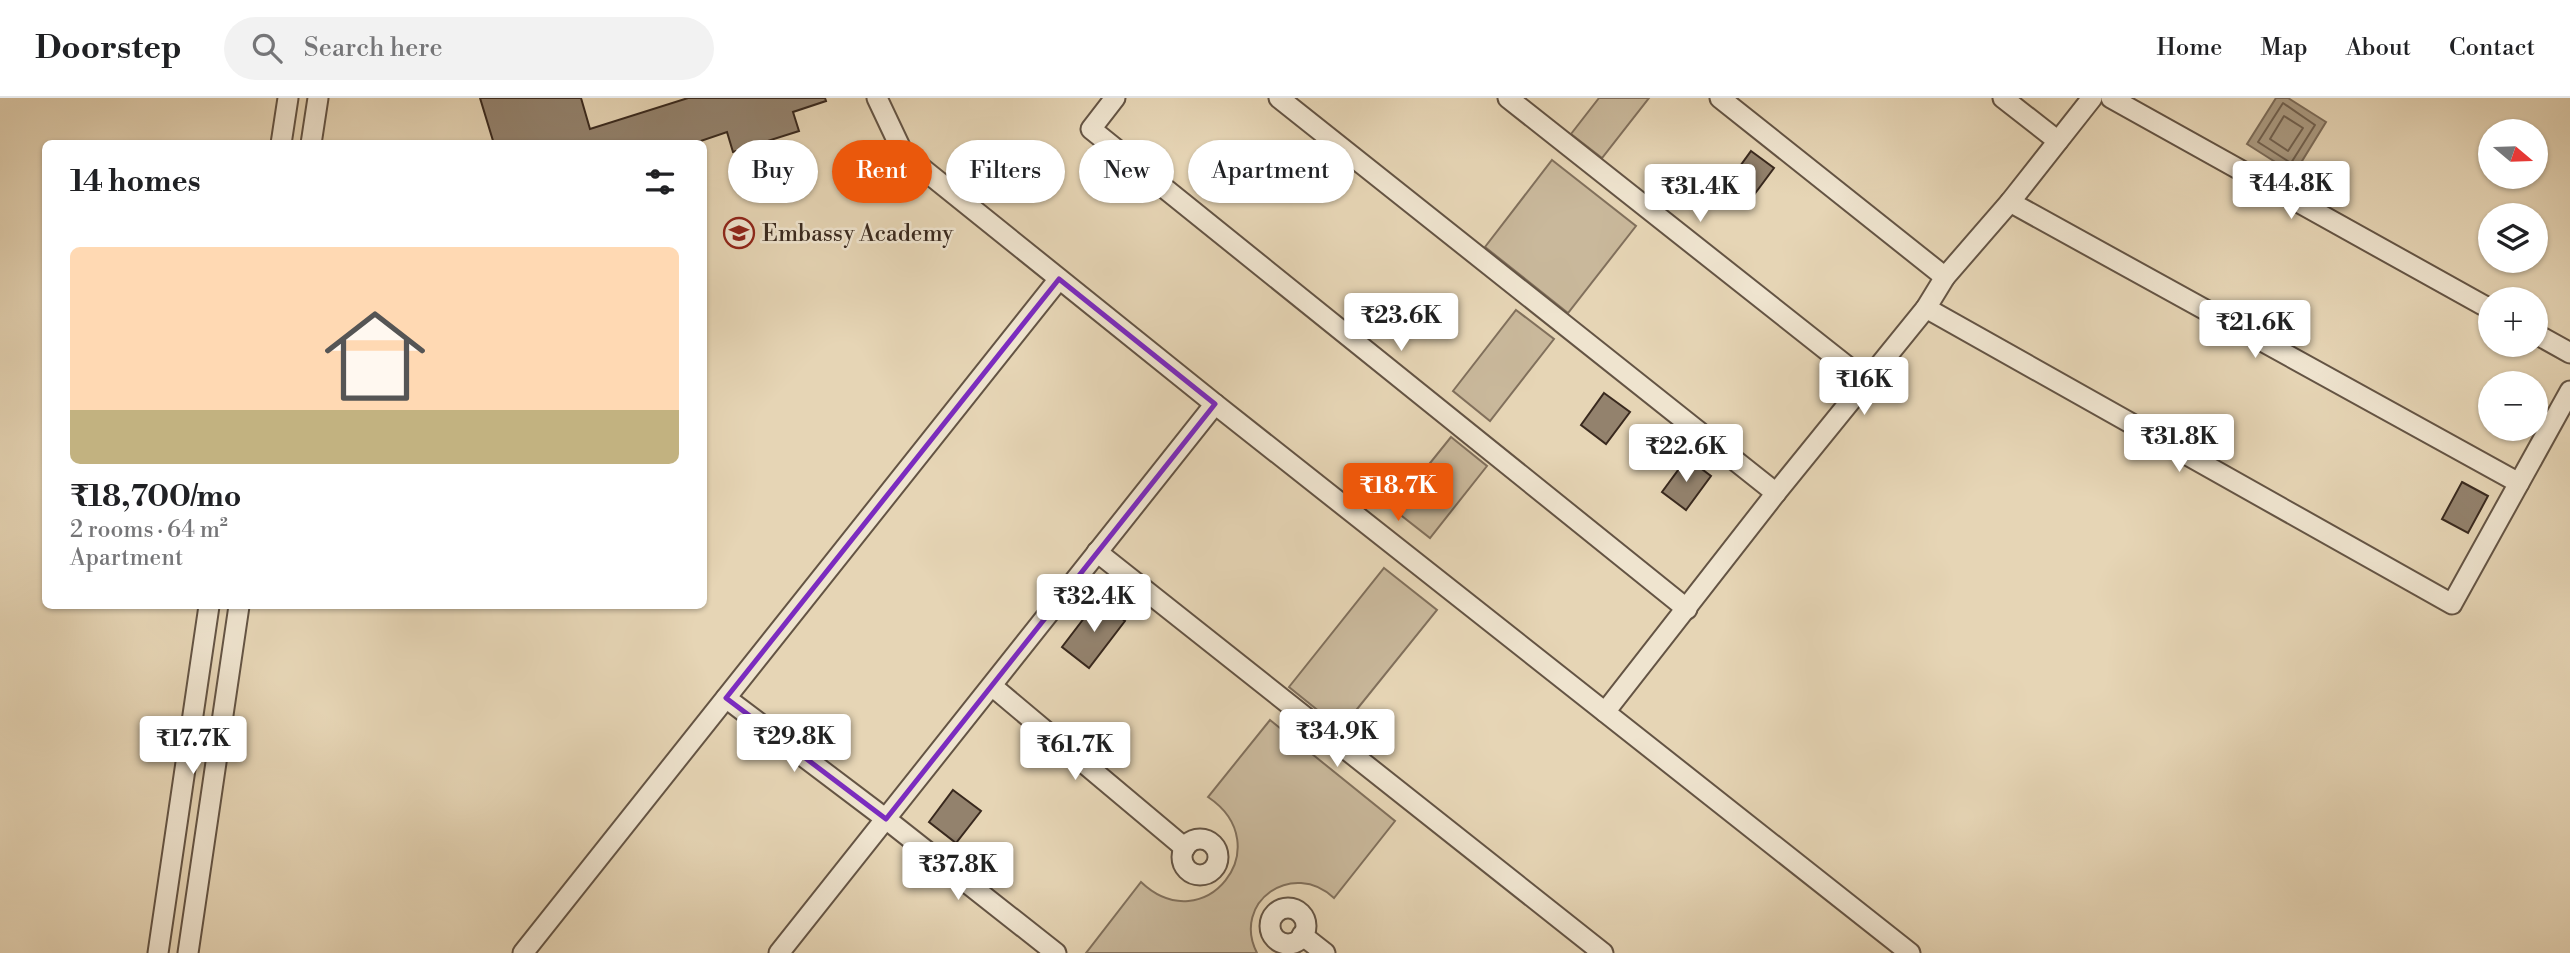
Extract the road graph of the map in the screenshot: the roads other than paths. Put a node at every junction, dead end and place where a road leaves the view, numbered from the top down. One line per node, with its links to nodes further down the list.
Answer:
1 (288, 98): 11 (street)
2 (318, 98): 12 (street)
3 (877, 98): 16 (street)
4 (1115, 98): 29 (street)
5 (1279, 98): 25 (street)
6 (1508, 98): 21 (street)
7 (1720, 98): 15 (street)
8 (2003, 98): 13 (street)
9 (2092, 98): 13 (street)
10 (2111, 98): 17 (street)
11 (282, 140)
12 (312, 140)
13 (2059, 141): 14 (street)
14 (2010, 202): 15 (street); 24 (street)
15 (1945, 277): 18 (street)
16 (1059, 279): 23 (street); 31 (street)
17 (2478, 302)
18 (1926, 308): 21 (street); 24 (street)
19 (2548, 341): 20 (street)
20 (2570, 353)
21 (1867, 382): 25 (street)
22 (2570, 391): 24 (street)
23 (1215, 404): 26 (street); 32 (street)
24 (2519, 483)
25 (1776, 493): 29 (street)
26 (1097, 552): 30 (street); 42 (street)
27 (209, 609): 36 (street)
28 (239, 609): 37 (street)
29 (1687, 609): 32 (street)
30 (992, 685): 33 (street); 34 (street)
31 (726, 698): 33 (street); 38 (street)
32 (1605, 712): 43 (street)
33 (886, 819): 39 (street); 40 (street)
34 (1185, 848)
35 (1302, 935): 41 (street)
36 (158, 953)
37 (188, 953)
38 (523, 953)
39 (779, 953)
40 (1056, 953)
41 (1325, 953)
42 (1603, 953)
43 (1910, 953)

